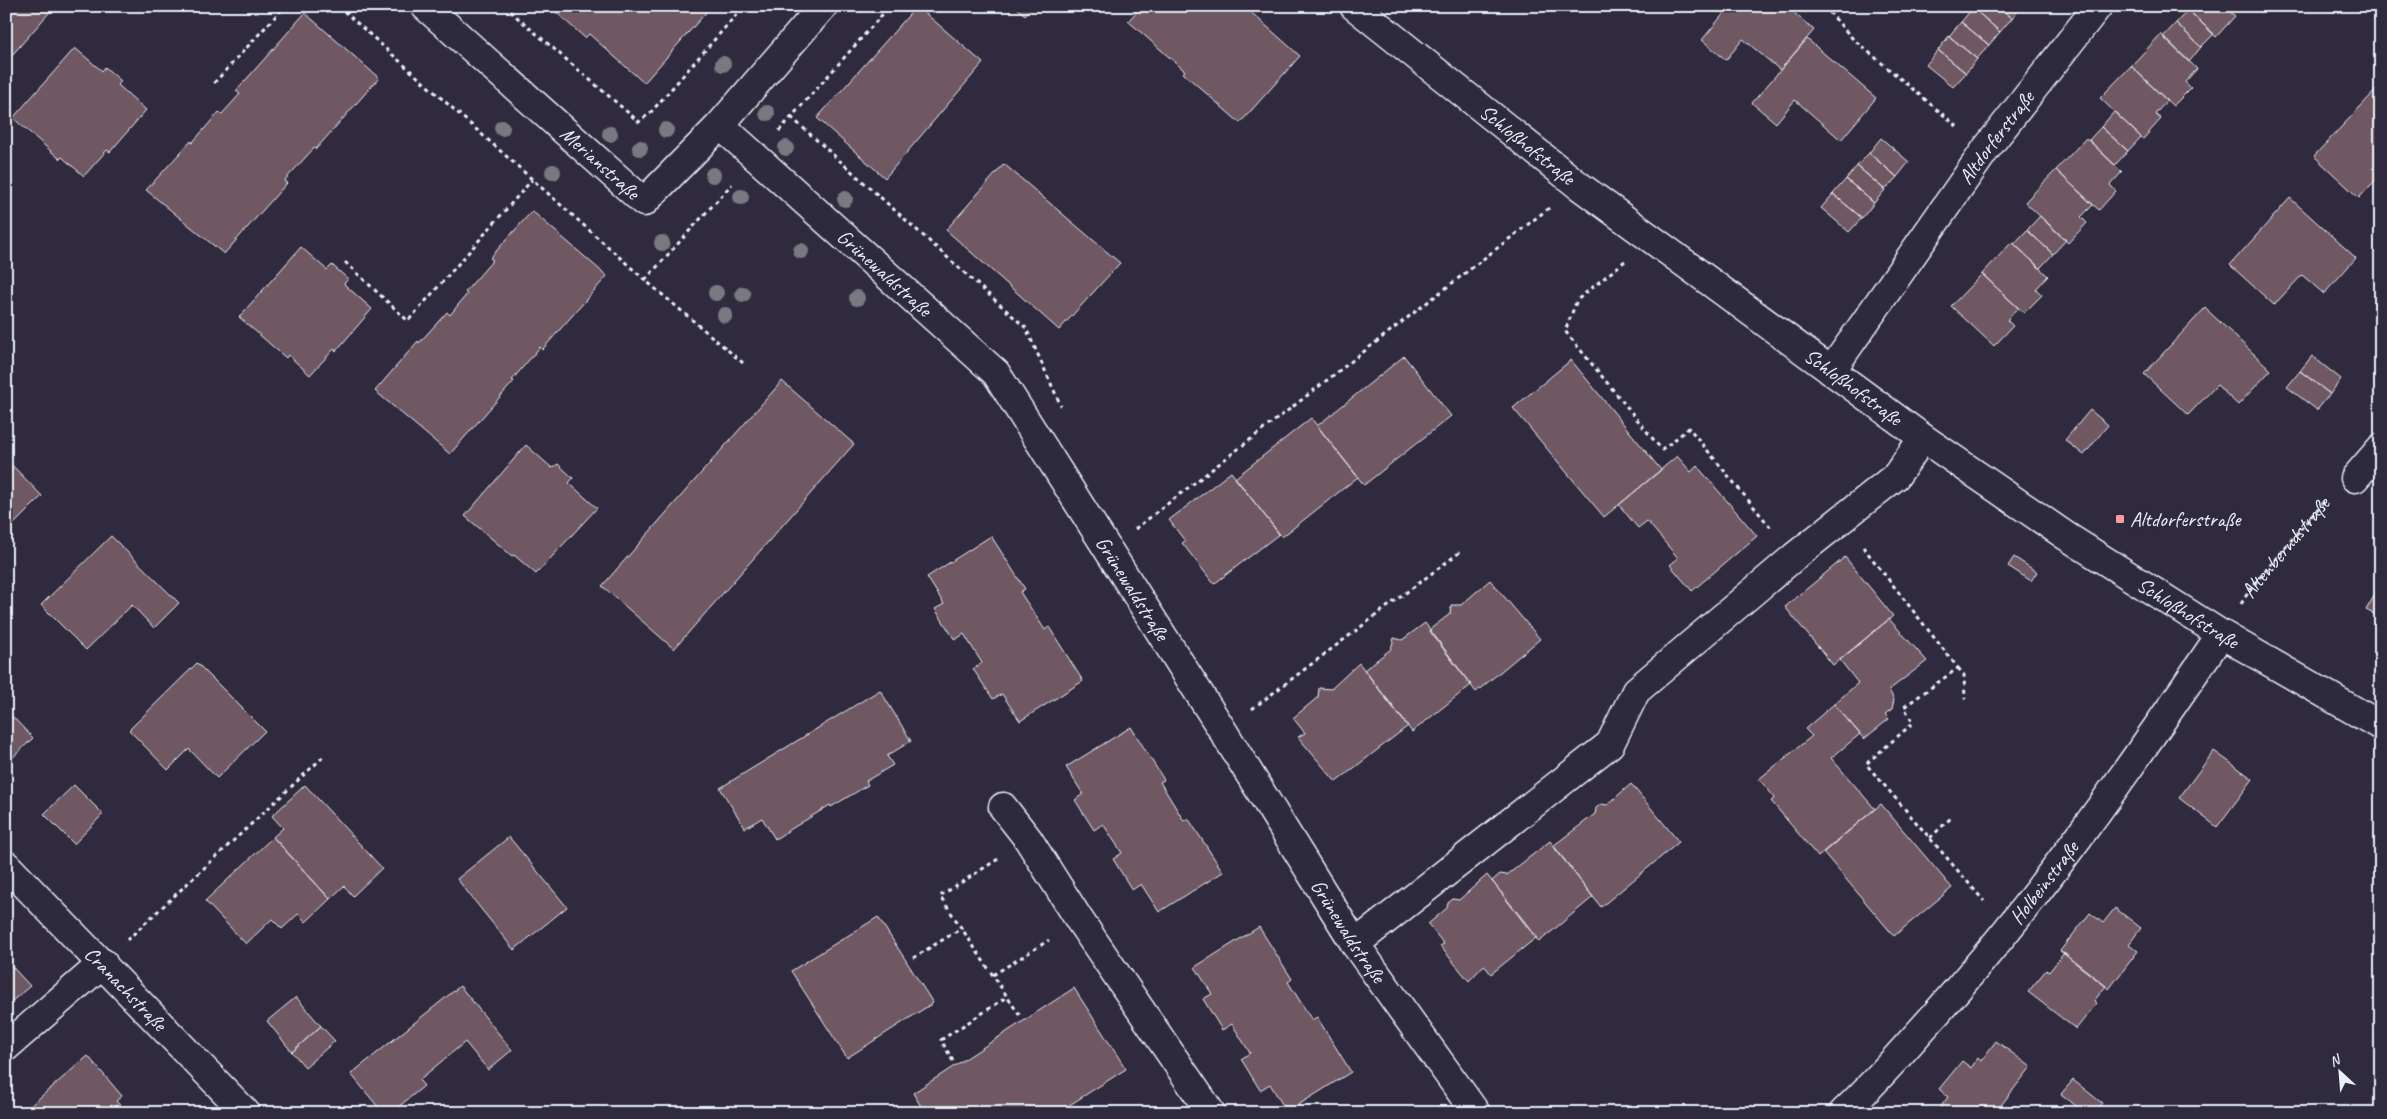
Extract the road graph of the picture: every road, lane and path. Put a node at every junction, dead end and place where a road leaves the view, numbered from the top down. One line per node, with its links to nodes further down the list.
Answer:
1 (286, 6): 10 (path)
2 (338, 6): 14 (path)
3 (425, 6): 12 (street, Merianstraße)
4 (504, 6): 5 (path)
5 (744, 6)
6 (823, 6): 12 (street, Merianstraße)
7 (1354, 6): 15 (street, Schloßhofstraße)
8 (1824, 6): 13 (path)
9 (2098, 6): 13 (street, Altdorferstraße)
10 (214, 83)
11 (791, 117): 20 (path)
12 (720, 125): 25 (street, Grünewaldstraße)
13 (1986, 149): 19 (street, Altdorferstraße)
14 (532, 180): 17 (path); 18 (path)
15 (1578, 184): 16 (street, Schloßhofstraße); 25 (path)
16 (1652, 240): 19 (street, Schloßhofstraße); 27 (path)
17 (345, 262)
18 (743, 363)
19 (1831, 371): 21 (street, Schloßhofstraße)
20 (1062, 408)
21 (1923, 438): 24 (street); 28 (street, Schloßhofstraße)
22 (2381, 448): 23 (street)
23 (2355, 478): 28 (path, Altenberndstraße)
24 (1842, 519): 27 (street); 29 (path)
25 (1107, 550): 32 (street, Grünewaldstraße)
26 (1460, 552): 32 (path)
27 (1794, 557): 42 (street)
28 (2221, 634): 31 (street, Schloßhofstraße); 41 (street, Holbeinstraße)
29 (1958, 668): 30 (path); 36 (path)
30 (1965, 699)
31 (2381, 726)
32 (1223, 731): 42 (street, Grünewaldstraße)
33 (323, 757): 44 (path)
34 (1003, 807): 37 (street)
35 (1953, 816): 36 (path)
36 (1930, 838): 41 (path)
37 (1028, 840): 39 (street); 40 (path)
38 (6, 865): 44 (street, Cranachstraße)
39 (1080, 921): 45 (path); 51 (street)
40 (962, 928): 43 (path); 45 (path)
41 (2009, 930): 53 (street, Holbeinstraße)
42 (1355, 944): 52 (street, Grünewaldstraße)
43 (913, 958)
44 (103, 963): 48 (street); 50 (street, Cranachstraße)
45 (993, 975): 46 (path)
46 (1007, 997): 47 (path); 49 (path)
47 (1020, 1016)
48 (6, 1047)
49 (954, 1061)
50 (236, 1110)
51 (1211, 1113)
52 (1476, 1113)
53 (1843, 1113)

